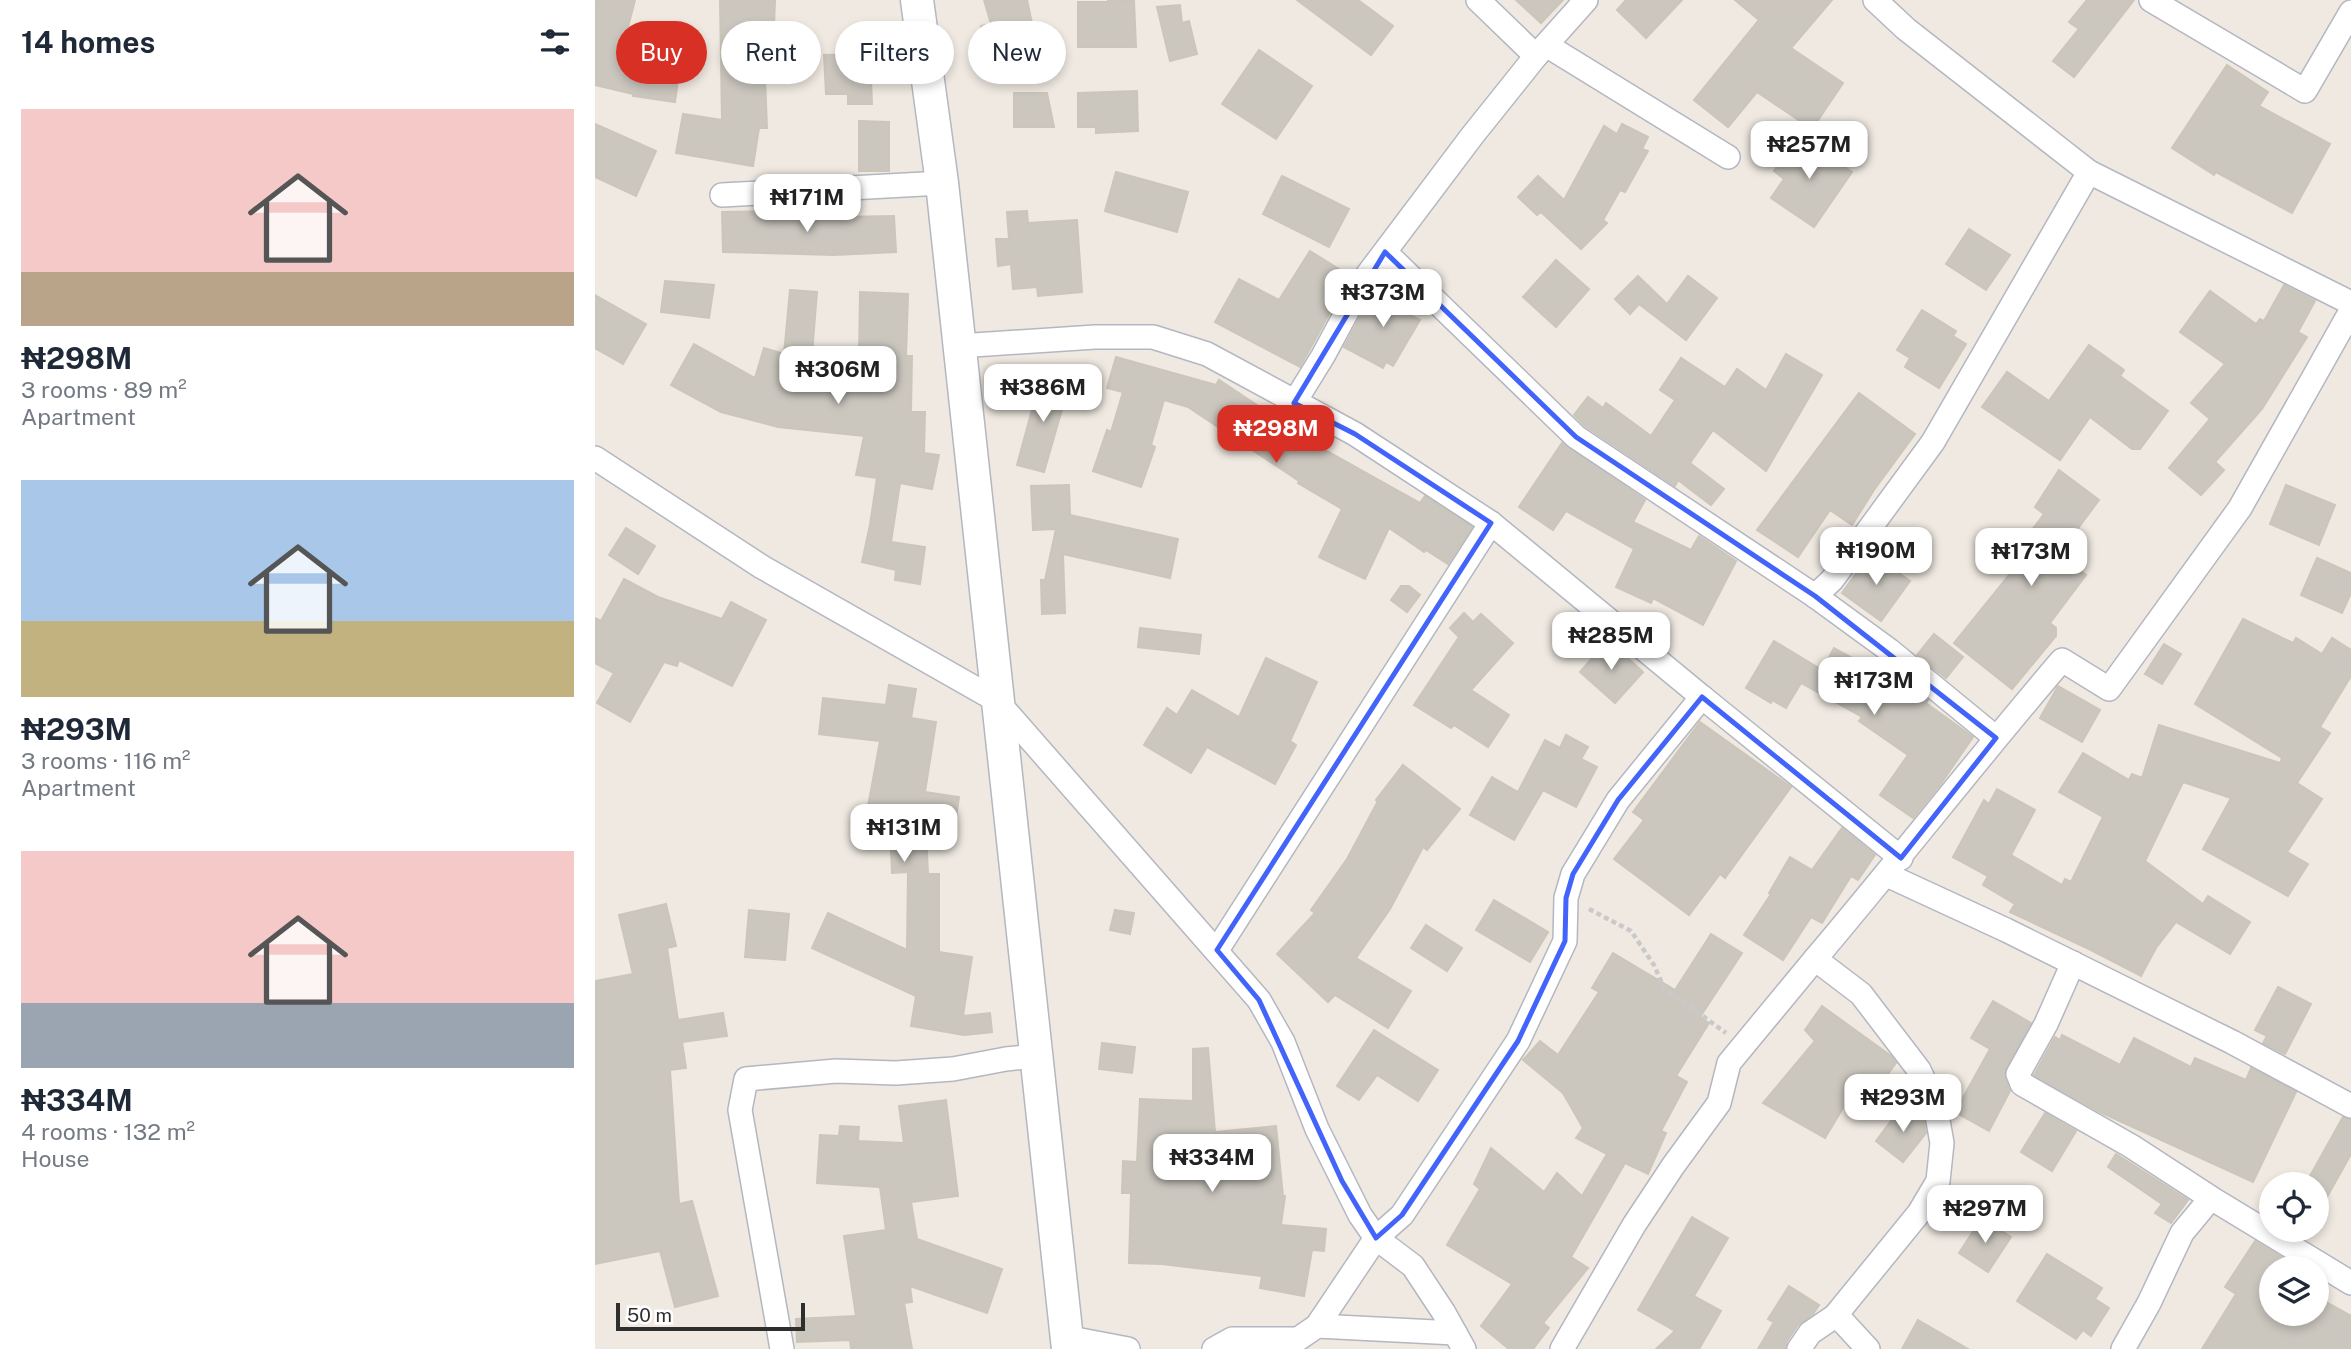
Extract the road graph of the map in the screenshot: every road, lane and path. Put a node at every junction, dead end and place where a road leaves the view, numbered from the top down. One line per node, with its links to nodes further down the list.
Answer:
1 (917, 0): 10 (street)
2 (1478, 0): 7 (street)
3 (1586, 0): 7 (street)
4 (1875, 0): 9 (street)
5 (2151, 0): 6 (street)
6 (2351, 12)
7 (1541, 50): 8 (street); 12 (street)
8 (1728, 157)
9 (2089, 172): 13 (street); 19 (street)
10 (942, 183): 11 (street); 15 (street)
11 (722, 195)
12 (1385, 252): 16 (street); 19 (street)
13 (2351, 303)
14 (2351, 311): 22 (street)
15 (959, 346): 16 (street); 21 (street)
16 (1294, 403): 18 (street)
17 (595, 458): 21 (street)
18 (1491, 523): 20 (street); 25 (street)
19 (1815, 596): 22 (street)
20 (1702, 697): 23 (street); 24 (street)
21 (996, 700): 25 (street); 29 (street)
22 (1996, 737): 23 (street)
23 (1894, 867): 26 (street); 27 (street)
24 (1566, 898): 28 (path); 32 (street)
25 (1217, 950): 32 (street)
26 (1815, 959): 28 (street); 34 (street)
27 (2073, 963): 30 (street); 31 (street)
28 (1742, 1047): 41 (street)
29 (1036, 1056): 37 (street); 38 (street)
30 (2351, 1106)
31 (2211, 1198): 33 (street); 44 (street)
32 (1376, 1238): 35 (street); 36 (street)
33 (2351, 1283)
34 (1835, 1316): 42 (street); 43 (street)
35 (1317, 1326): 36 (street); 40 (street)
36 (1459, 1341)
37 (1066, 1343): 39 (street)
38 (782, 1349)
39 (1128, 1349)
40 (1214, 1349)
41 (1562, 1349)
42 (1799, 1349)
43 (1868, 1349)
44 (2123, 1349)

